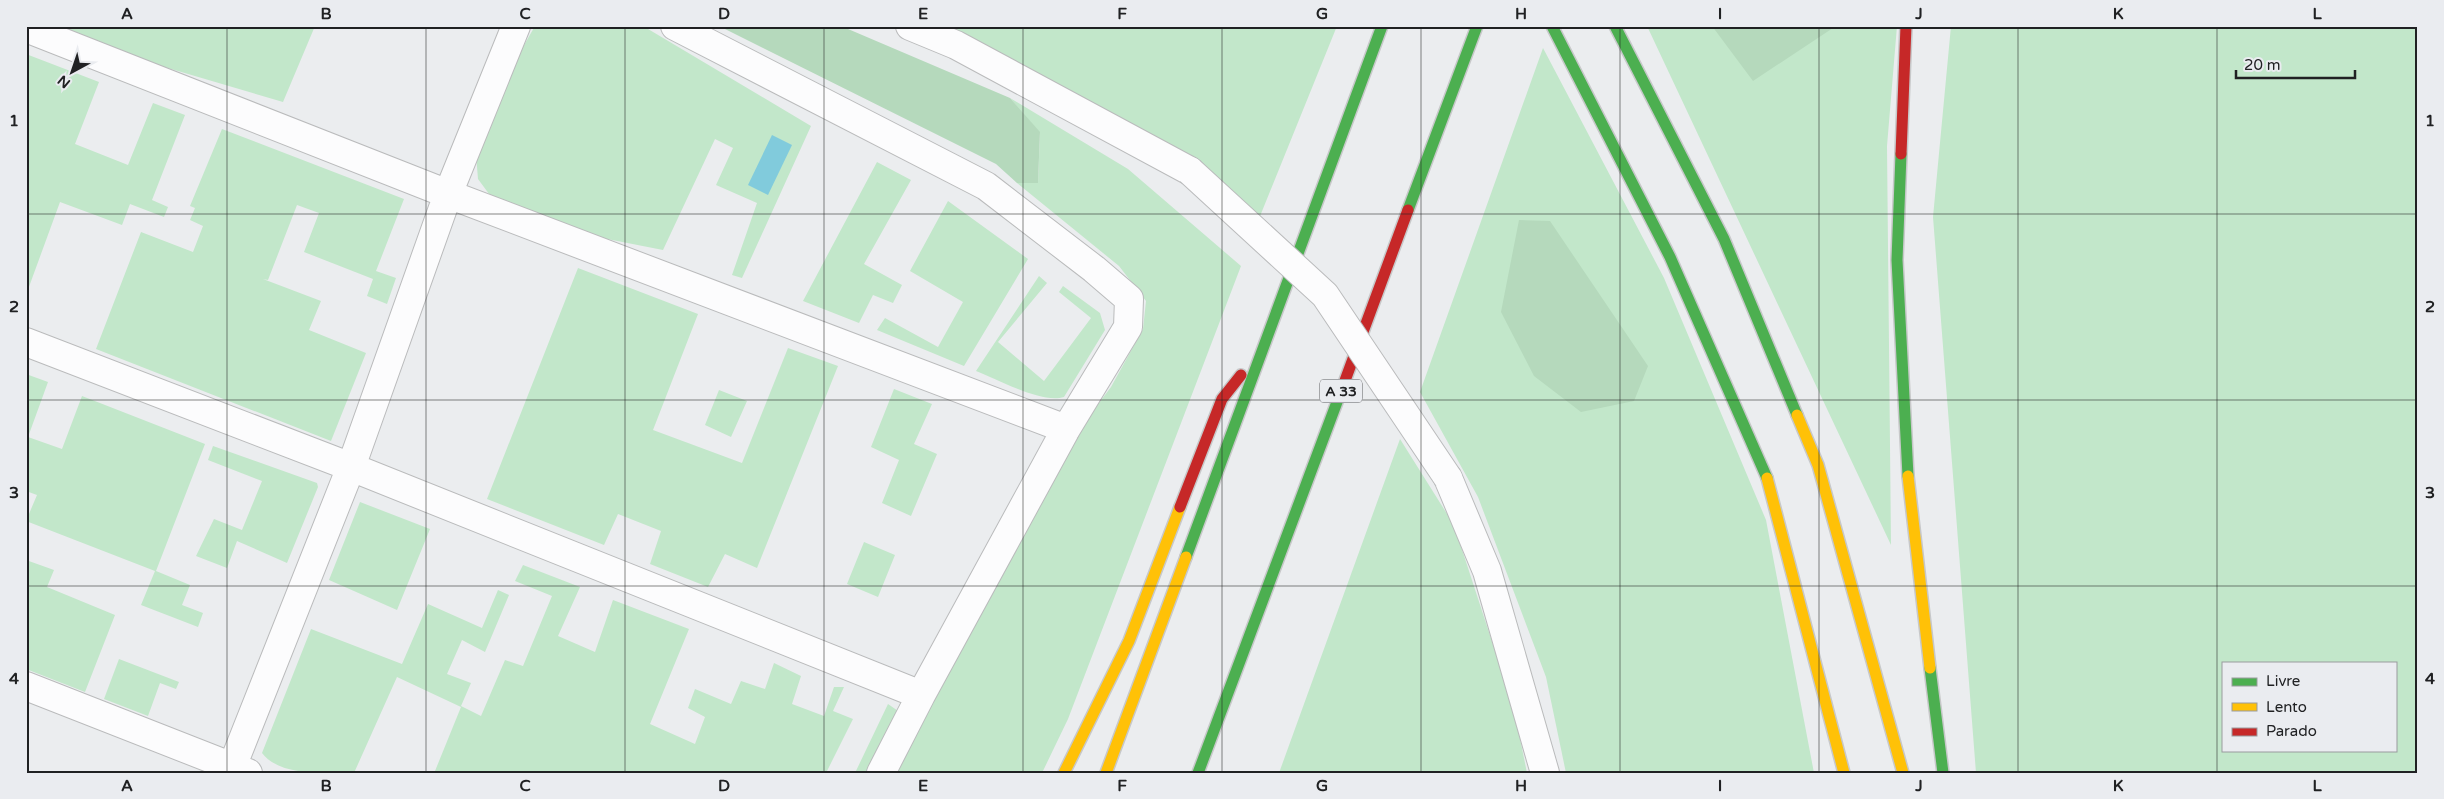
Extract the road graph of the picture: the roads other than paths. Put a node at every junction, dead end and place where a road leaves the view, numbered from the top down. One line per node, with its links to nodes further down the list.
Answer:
1 (516, 26): 10 (street)
2 (675, 26): 13 (street)
3 (910, 26): 22 (street, bridge)
4 (1382, 26): 12 (highway)
5 (1477, 26): 21 (highway, A 33)
6 (1552, 26): 23 (highway)
7 (1616, 26): 24 (highway)
8 (1906, 26): 25 (highway)
9 (26, 28): 10 (street)
10 (448, 194): 13 (street); 14 (street)
11 (26, 342): 14 (street)
12 (1261, 348): 19 (highway); 20 (highway)
13 (1066, 429): 16 (street)
14 (351, 467): 16 (street); 17 (street)
15 (26, 686): 17 (street)
16 (921, 695): 18 (street)
17 (240, 770)
18 (881, 773)
19 (1064, 773)
20 (1106, 773)
21 (1198, 773)
22 (1546, 773)
23 (1844, 773)
24 (1903, 773)
25 (1943, 773)

